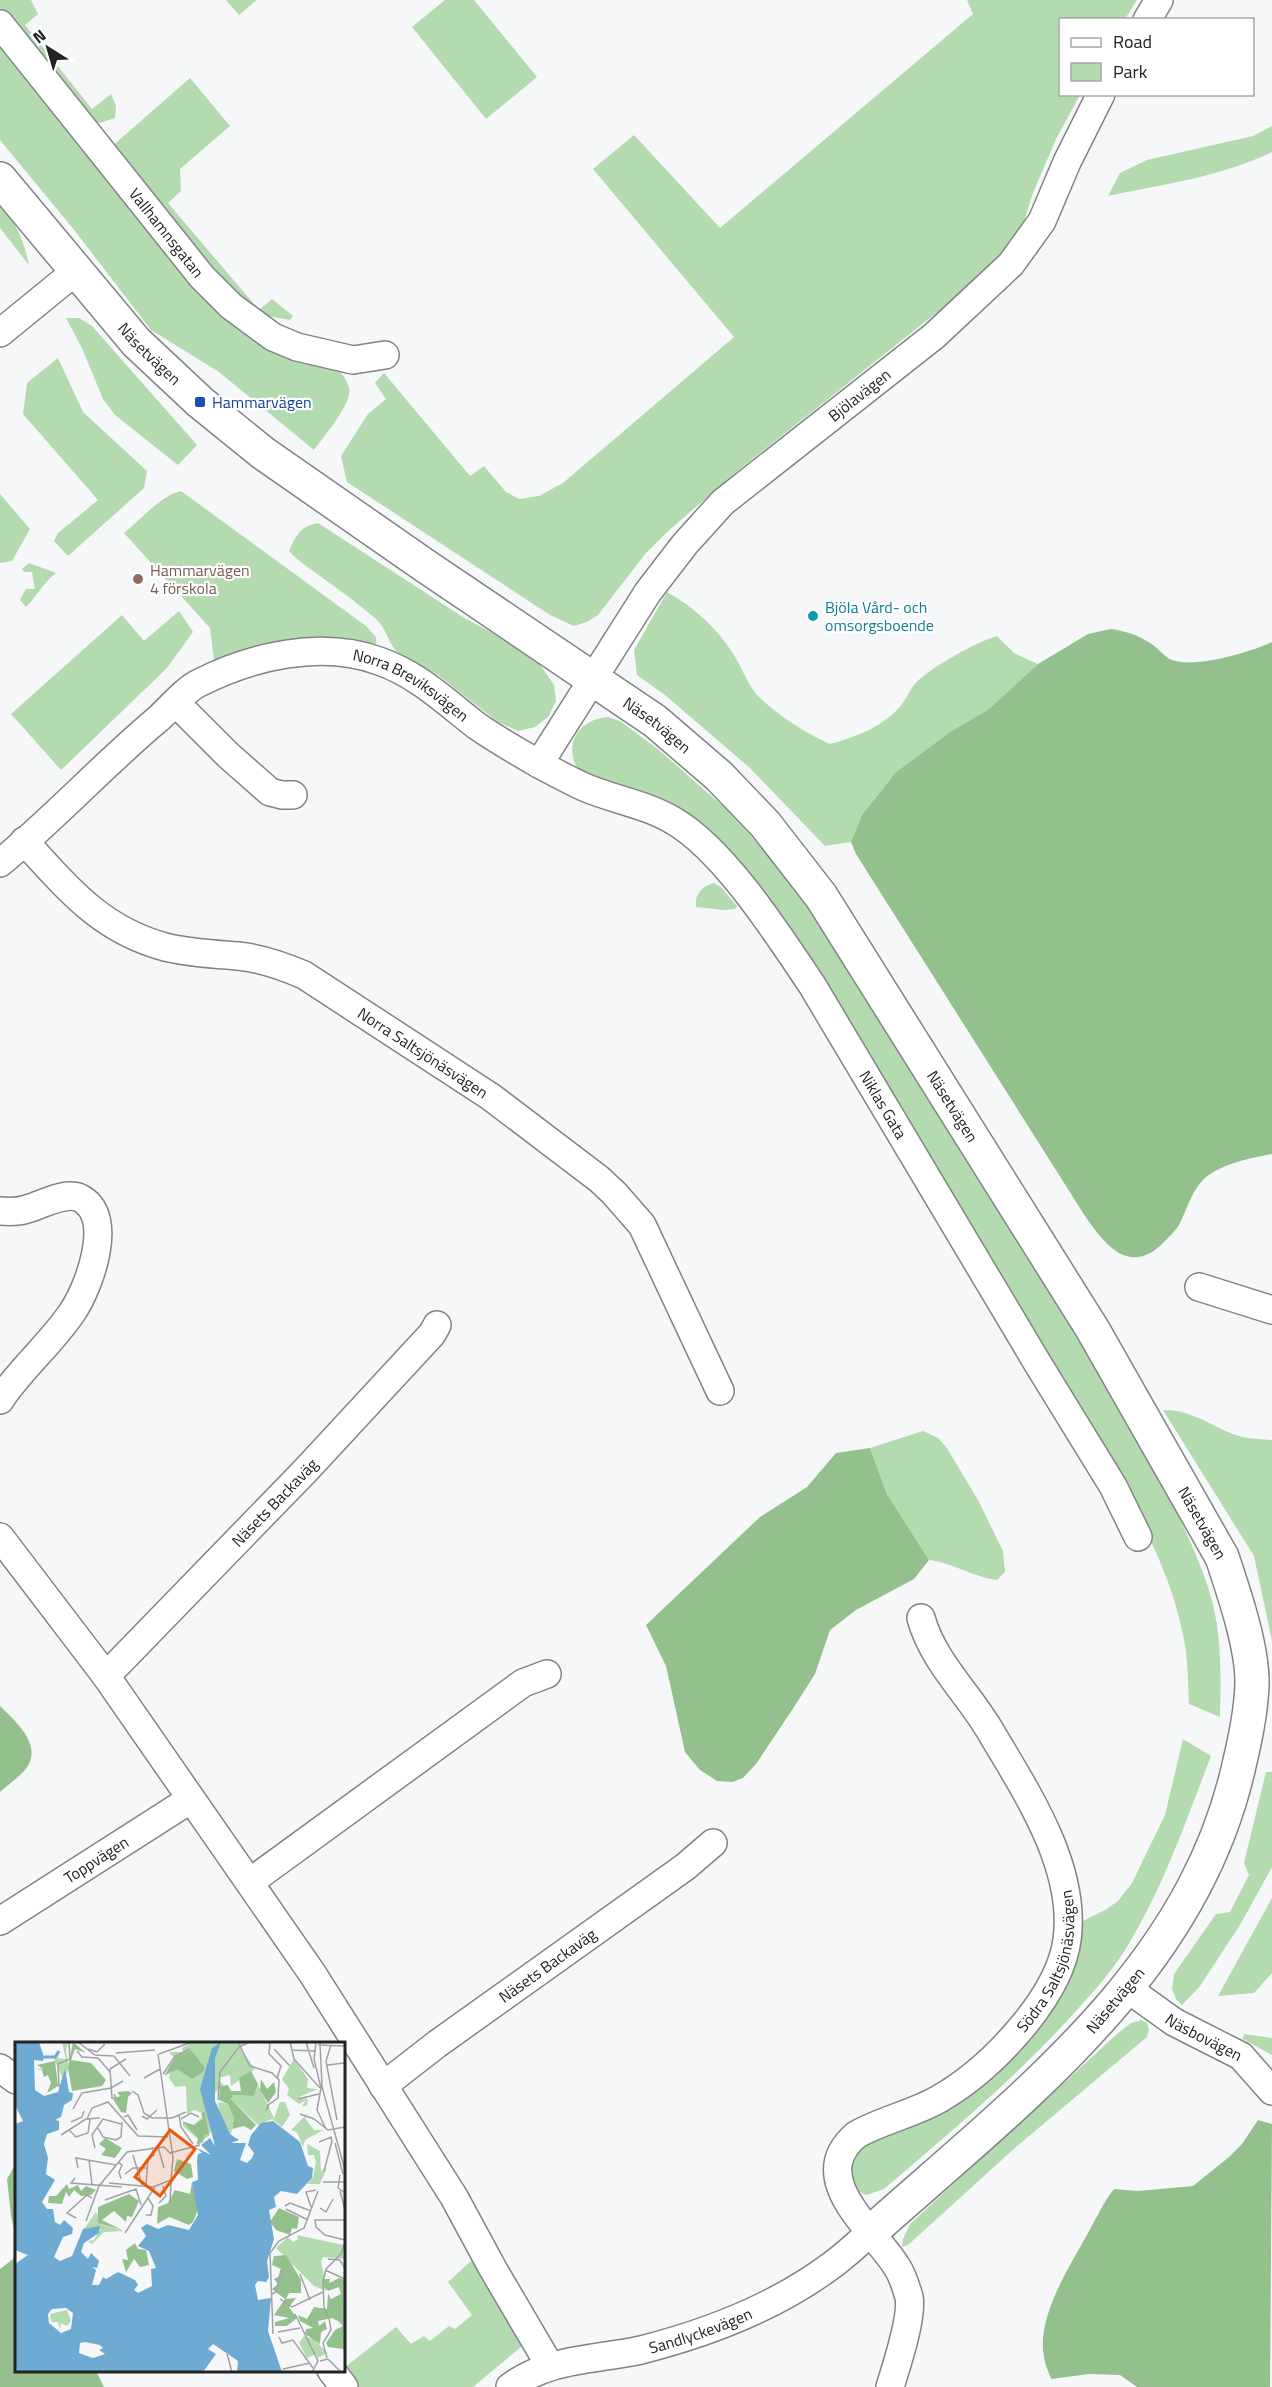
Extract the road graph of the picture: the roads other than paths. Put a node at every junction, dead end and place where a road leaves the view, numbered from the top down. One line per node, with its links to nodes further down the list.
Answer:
1 (1159, 0): 2 (street)
2 (1148, 18)
3 (0, 24): 8 (street, Vallhamnsgatan)
4 (1100, 96): 9 (street, Bjölavägen)
5 (0, 179): 6 (street, Näsetvägen)
6 (76, 271): 7 (street); 9 (street, Näsetvägen)
7 (0, 333)
8 (385, 355)
9 (594, 677): 11 (street); 26 (street, Näsetvägen)
10 (176, 703): 11 (street, Norra Breviksvägen); 12 (street); 13 (street, Norra Breviksvägen)
11 (539, 764): 22 (street, Niklas Gata)
12 (293, 795)
13 (24, 841): 14 (street, Norra Breviksvägen); 19 (street, Norra Saltsjönäsvägen)
14 (0, 863)
15 (0, 1211): 20 (street)
16 (1199, 1287): 17 (street)
17 (1272, 1310)
18 (437, 1325): 25 (street, Näsets Backaväg)
19 (720, 1391)
20 (0, 1400)
21 (0, 1537): 25 (street)
22 (1138, 1538)
23 (921, 1618): 36 (street, Södra Saltsjönäsvägen)
24 (547, 1674): 29 (street)
25 (106, 1676): 27 (street)
26 (1262, 1684): 31 (street, Näsetvägen)
27 (191, 1799): 29 (street); 30 (street, Toppvägen)
28 (713, 1843): 34 (street, Näsets Backaväg)
29 (250, 1882): 34 (street)
30 (0, 1921)
31 (1128, 1989): 35 (street, Näsbovägen); 36 (street, Näsetvägen)
32 (0, 2068): 33 (street)
33 (15, 2079)
34 (383, 2086): 37 (street)
35 (1272, 2091)
36 (871, 2232): 37 (street, Sandlyckevägen); 41 (street, Södra Saltsjönäsvägen)
37 (550, 2366): 40 (street, Sandlyckevägen)
38 (333, 2372): 39 (street)
39 (344, 2387)
40 (510, 2387)
41 (890, 2387)

